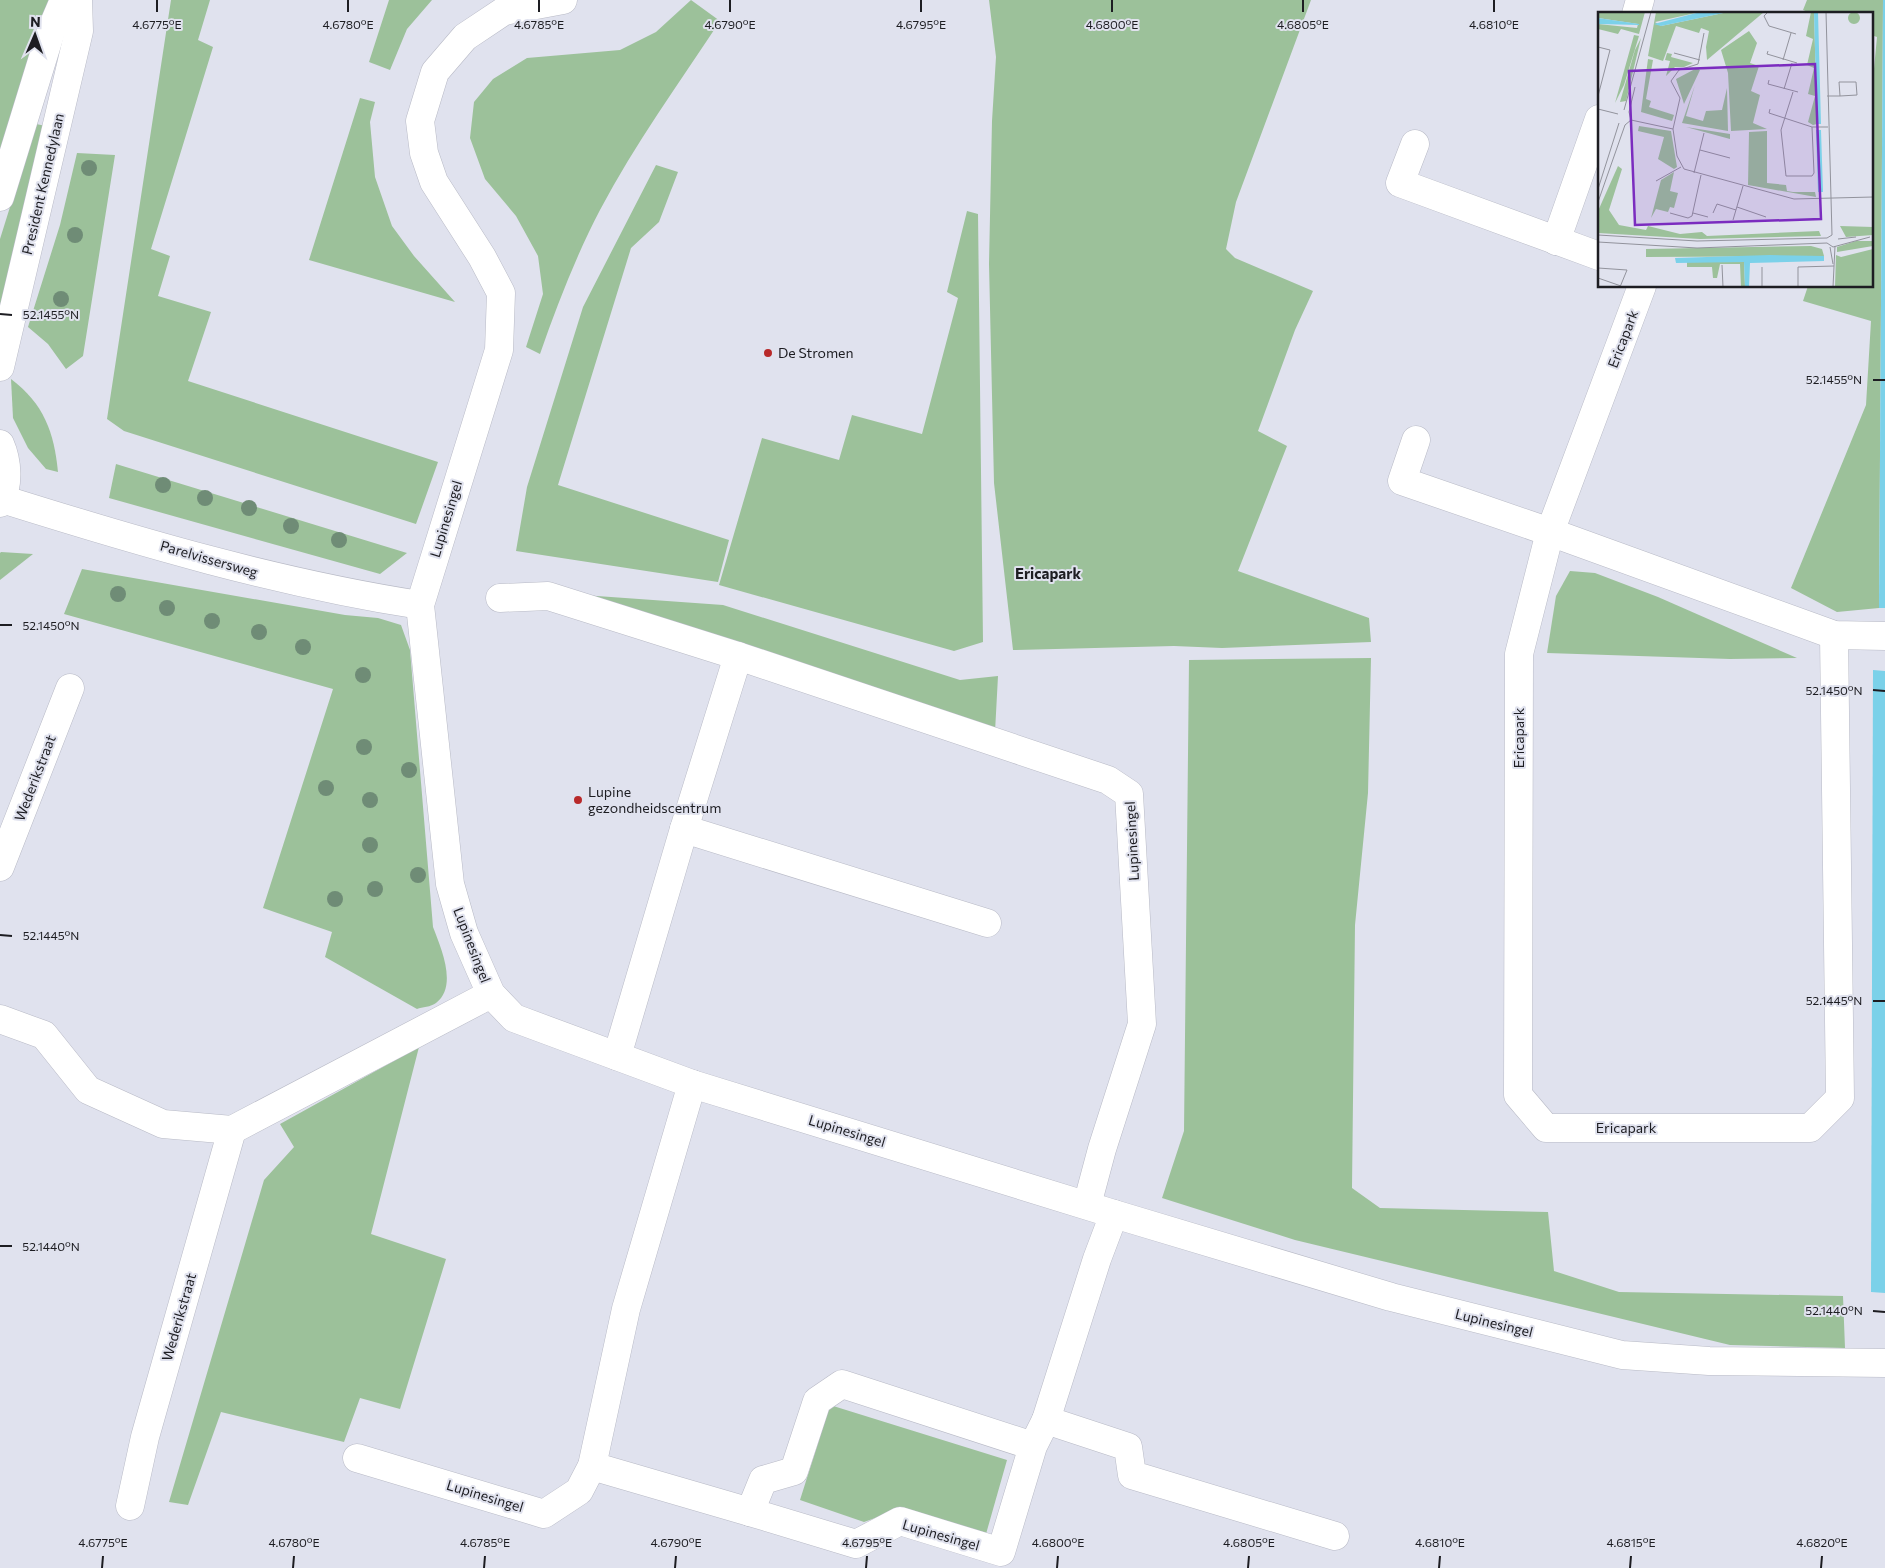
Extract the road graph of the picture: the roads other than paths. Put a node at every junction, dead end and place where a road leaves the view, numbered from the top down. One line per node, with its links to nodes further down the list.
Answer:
1 (64, 0): 6 (street)
2 (78, 0): 10 (street, President Kennedylaan)
3 (563, 0): 16 (street, Lupinesingel)
4 (1598, 122): 7 (street)
5 (1415, 144): 7 (street)
6 (0, 197)
7 (1556, 241): 8 (street)
8 (1598, 256)
9 (1641, 288): 14 (street, Ericapark)
10 (0, 367)
11 (1416, 440): 14 (street)
12 (0, 444): 13 (street)
13 (1, 501): 16 (street, Parelvissersweg)
14 (1550, 532): 17 (street); 17 (street, Ericapark)
15 (500, 598): 19 (street, Lupinesingel)
16 (420, 605): 24 (street, Lupinesingel)
17 (1834, 635): 18 (street)
18 (1885, 636)
19 (738, 656): 21 (street); 29 (street, Lupinesingel)
20 (70, 688): 22 (street, Wederikstraat)
21 (684, 829): 23 (street); 26 (street)
22 (0, 867)
23 (987, 923)
24 (491, 994): 26 (street, Lupinesingel); 28 (street)
25 (0, 1019): 28 (street)
26 (617, 1056): 27 (street, Lupinesingel)
27 (692, 1084): 29 (street, Lupinesingel); 35 (street, Lupinesingel)
28 (232, 1130): 36 (street, Wederikstraat)
29 (1088, 1206): 30 (street, Lupinesingel)
30 (1114, 1214): 31 (street, Lupinesingel); 32 (street, Lupinesingel)
31 (1885, 1363)
32 (1046, 1420): 33 (street, Lupinesingel); 38 (street)
33 (1033, 1446): 37 (street); 37 (street, Lupinesingel)
34 (357, 1458): 35 (street, Lupinesingel)
35 (592, 1466): 37 (street, Lupinesingel)
36 (130, 1506)
37 (750, 1512)
38 (1335, 1536)

